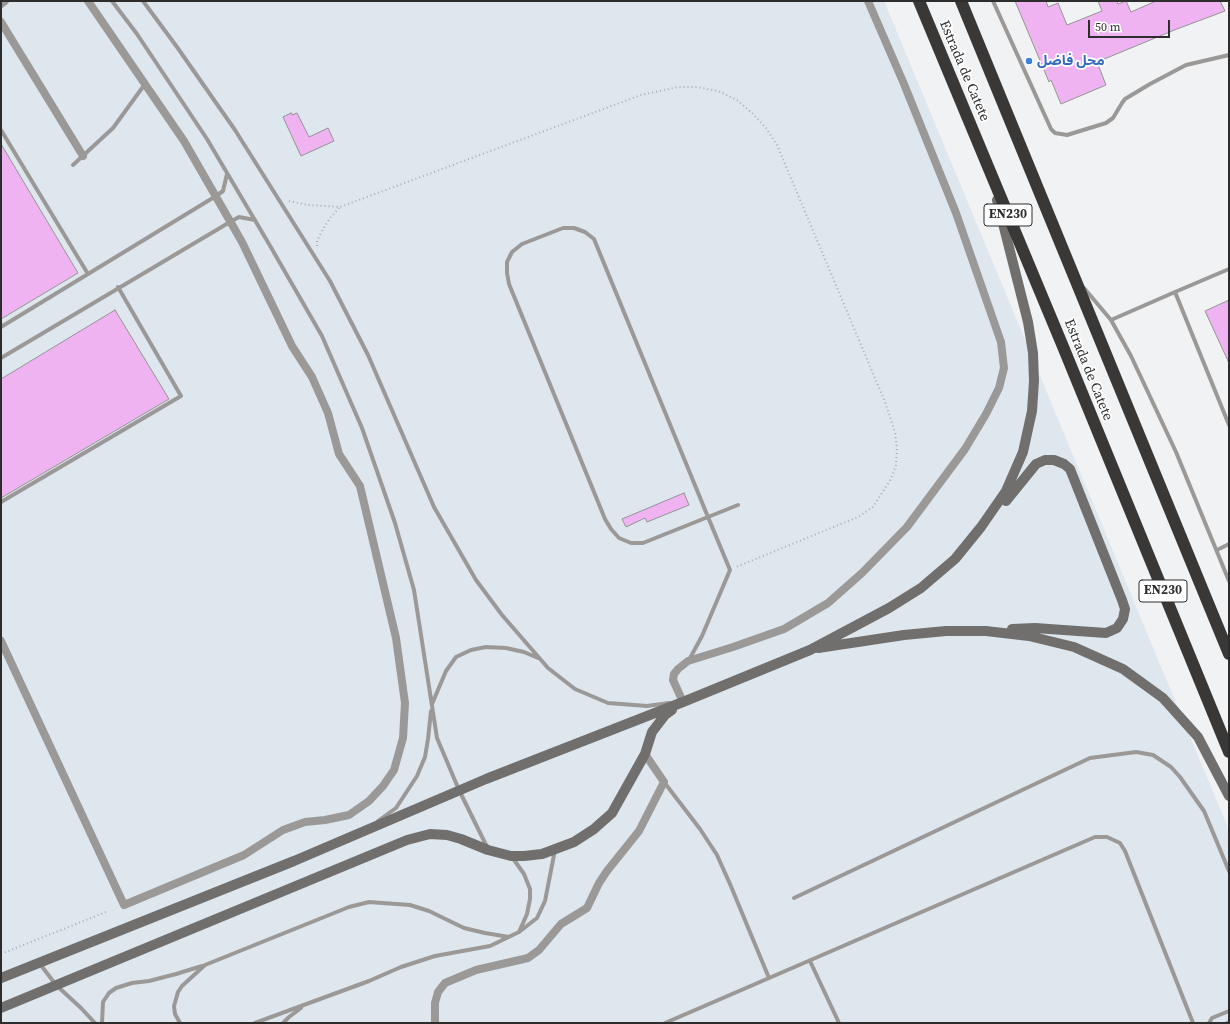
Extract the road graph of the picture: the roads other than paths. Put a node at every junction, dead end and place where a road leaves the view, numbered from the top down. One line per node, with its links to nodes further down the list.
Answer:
1 (5, 1): 9 (street)
2 (88, 1): 12 (street)
3 (112, 1): 17 (lane)
4 (143, 1): 41 (lane)
5 (868, 1): 42 (street)
6 (918, 1): 16 (highway, Estrada de Catete / EN230)
7 (961, 1): 23 (highway, Estrada de Catete / EN230)
8 (993, 1): 11 (lane)
9 (1, 4)
10 (1, 22): 14 (street)
11 (1229, 55)
12 (145, 84): 14 (lane); 18 (street)
13 (1, 130): 22 (lane)
14 (83, 156): 15 (lane)
15 (73, 165)
16 (990, 171): 35 (street); 45 (highway, Estrada de Catete / EN230)
17 (227, 174): 18 (lane); 19 (lane)
18 (216, 196): 20 (street); 22 (lane)
19 (255, 220): 20 (lane); 44 (lane)
20 (230, 222): 24 (lane); 38 (street)
21 (1229, 269): 25 (lane)
22 (88, 274): 27 (lane)
23 (1073, 276): 26 (lane); 40 (highway, Estrada de Catete / EN230)
24 (118, 287): 28 (lane); 30 (lane)
25 (1175, 292): 26 (lane); 29 (lane)
26 (1111, 320): 34 (lane)
27 (1, 327)
28 (1, 358)
29 (1229, 425)
30 (1, 502)
31 (738, 505): 32 (lane)
32 (708, 517): 32 (lane); 42 (lane)
33 (1229, 544): 34 (lane)
34 (1216, 550): 36 (lane)
35 (955, 559): 37 (street); 39 (street)
36 (1229, 581)
37 (986, 631): 39 (street); 49 (street)
38 (1, 641)
39 (810, 650): 43 (street)
40 (1229, 654)
41 (540, 659): 43 (lane); 44 (lane)
42 (688, 661): 43 (street)
43 (683, 702): 46 (street); 48 (street)
44 (431, 705): 48 (lane); 50 (lane)
45 (1229, 752)
46 (645, 754): 47 (street); 51 (street)
47 (664, 782): 62 (lane); 72 (street)
48 (459, 790): 50 (street); 52 (lane)
49 (1229, 796)
50 (363, 831): 59 (street)
51 (555, 849): 53 (street); 56 (lane)
52 (488, 850): 53 (street); 63 (street)
53 (511, 856): 56 (lane)
54 (1229, 871): 55 (lane)
55 (794, 898)
56 (519, 932): 57 (lane)
57 (508, 937): 60 (lane); 64 (lane)
58 (810, 961): 62 (lane); 74 (lane); 75 (lane)
59 (38, 962): 61 (street); 63 (lane)
60 (205, 965): 68 (lane); 69 (lane)
61 (1, 978)
62 (769, 978): 73 (lane)
63 (56, 986): 65 (street); 67 (lane)
64 (305, 1005): 70 (lane); 71 (lane)
65 (1, 1008)
66 (1229, 1011): 76 (lane)
67 (95, 1023)
68 (102, 1023)
69 (180, 1023)
70 (255, 1023)
71 (283, 1023)
72 (435, 1023)
73 (665, 1023)
74 (839, 1023)
75 (1193, 1023)
76 (1209, 1023)

